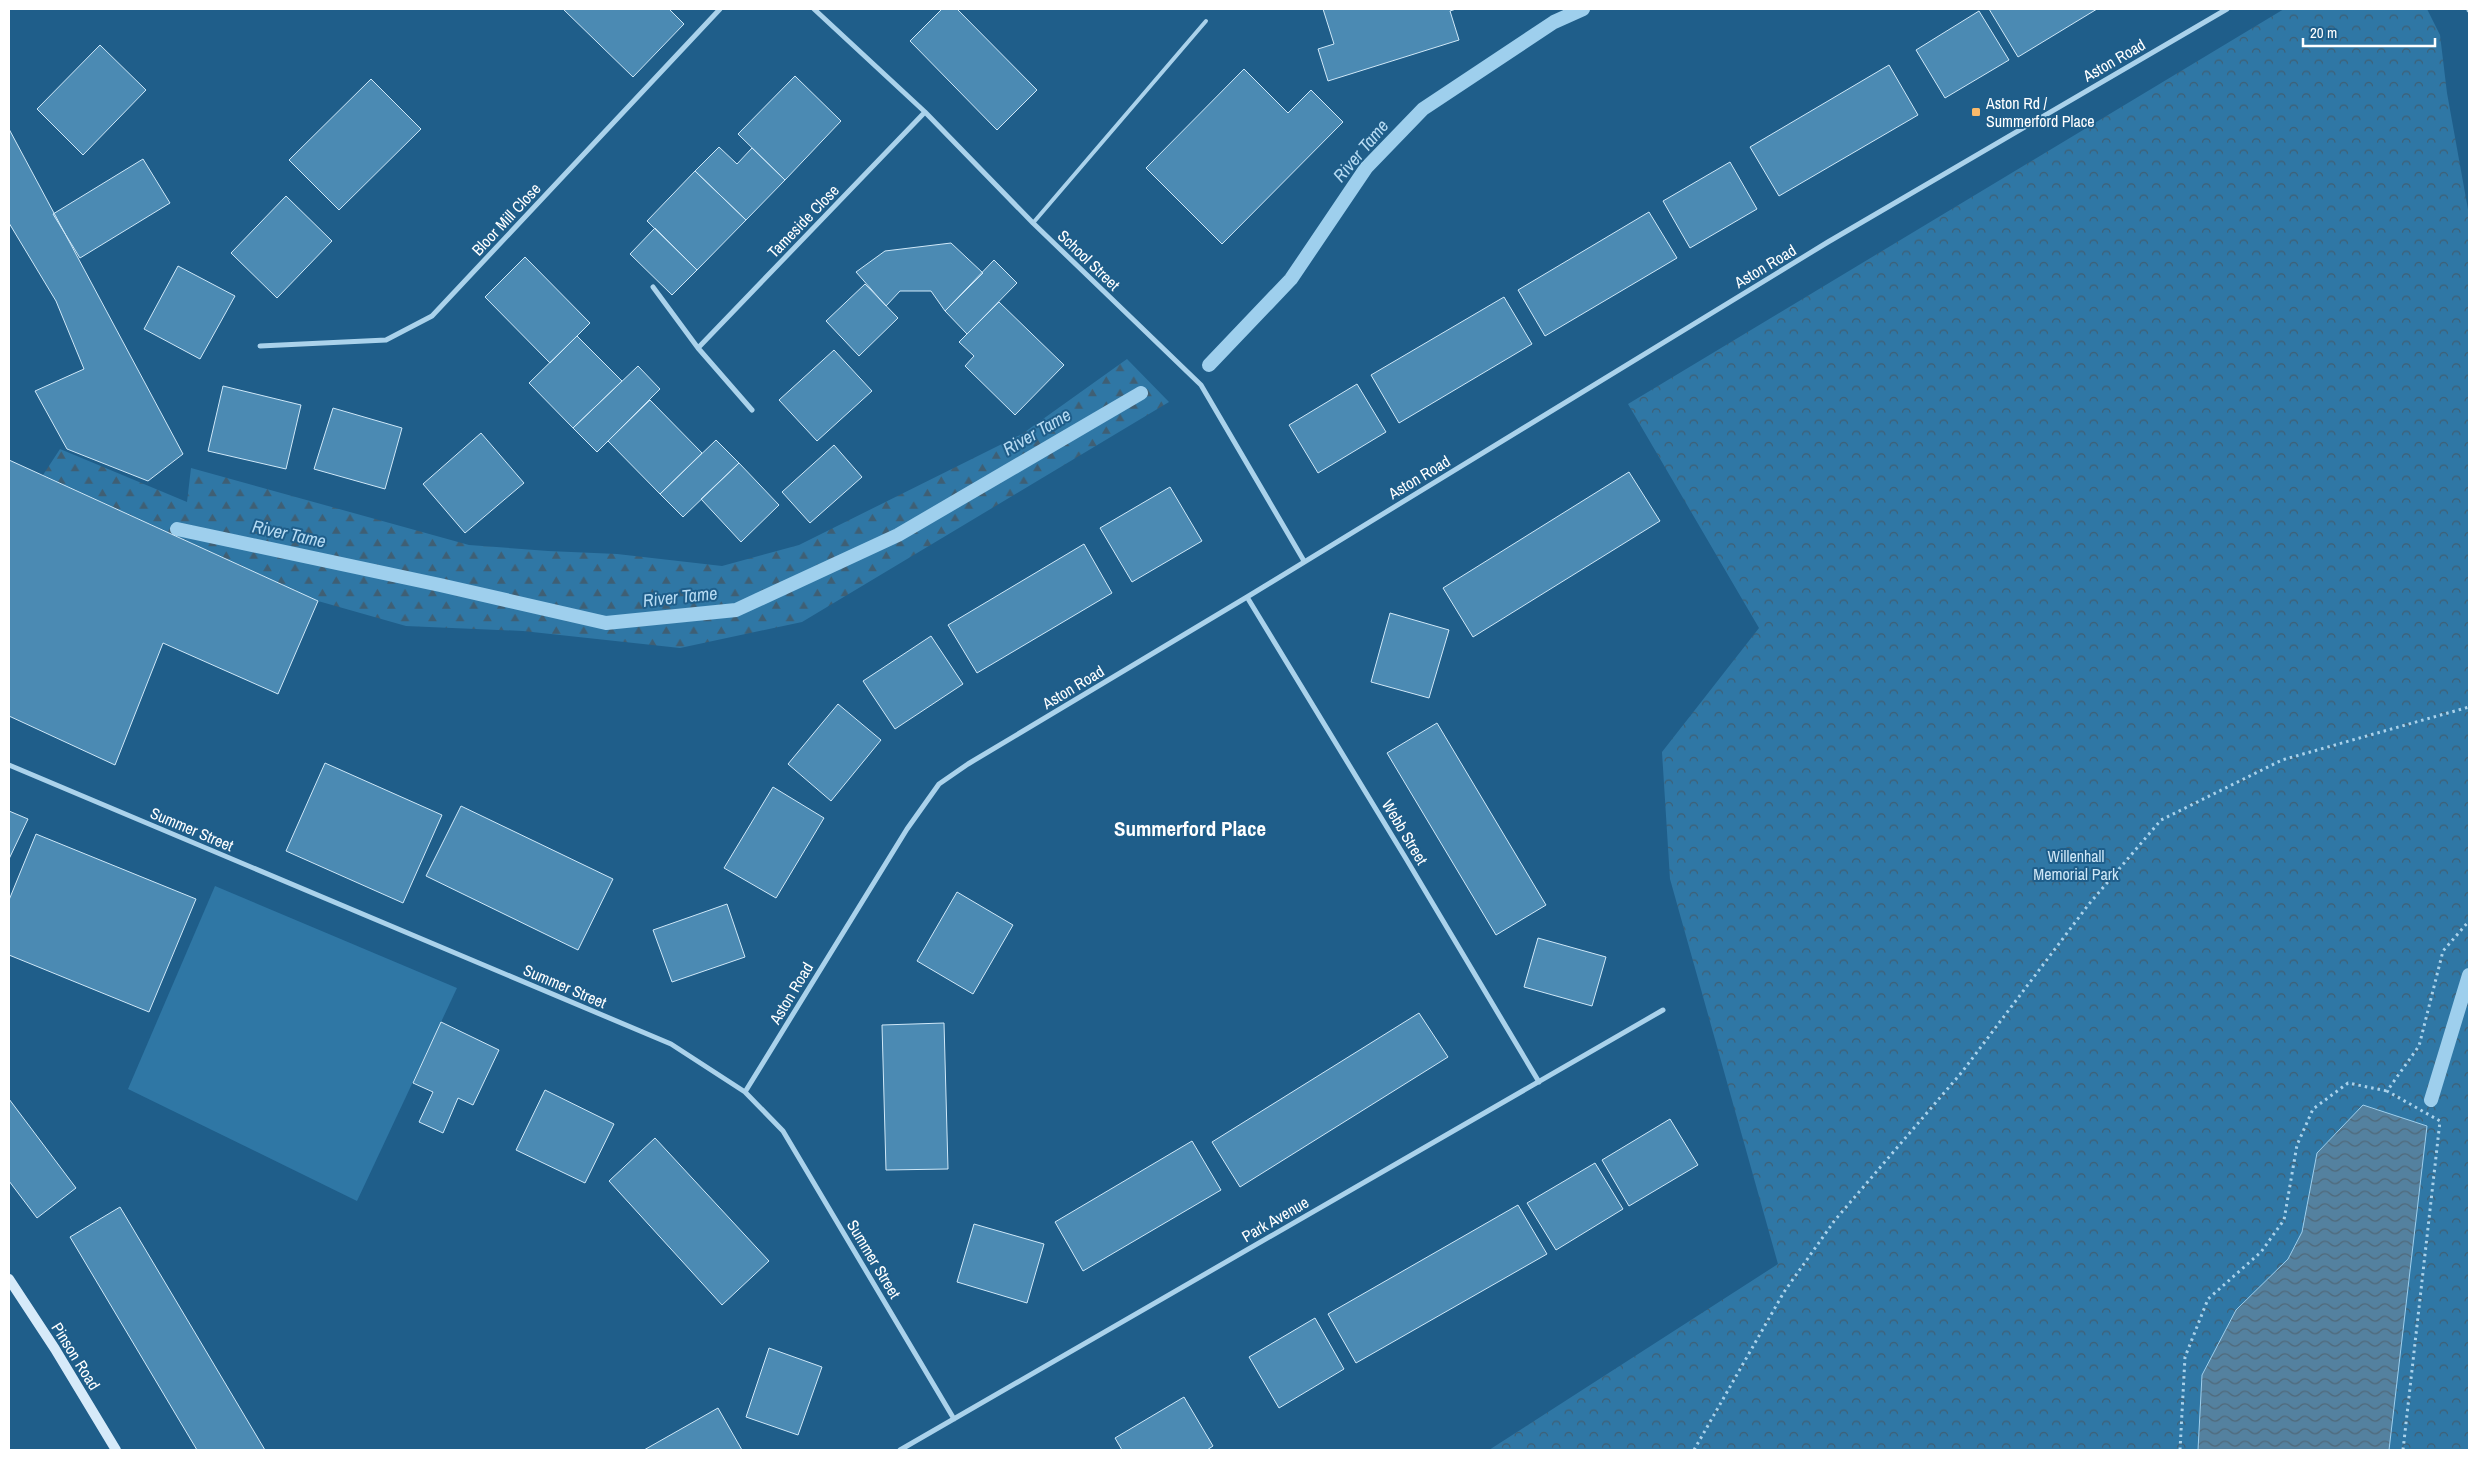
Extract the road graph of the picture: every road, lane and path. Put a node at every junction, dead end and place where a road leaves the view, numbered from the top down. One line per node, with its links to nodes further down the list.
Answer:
1 (720, 9): 8 (street, Bloor Mill Close)
2 (814, 9): 5 (street, School Street)
3 (2226, 9): 11 (street, Aston Road)
4 (1206, 21): 6 (lane)
5 (926, 112): 6 (street, School Street); 9 (street, Tameside Close)
6 (1033, 223): 11 (street, School Street)
7 (653, 287): 9 (street)
8 (260, 346)
9 (698, 348): 10 (street)
10 (752, 410)
11 (1304, 561): 12 (street, Aston Road)
12 (1247, 597): 17 (street, Webb Street); 19 (street, Aston Road)
13 (2469, 707): 24 (path)
14 (9, 765): 19 (street, Summer Street)
15 (2469, 921): 18 (path)
16 (1663, 1010): 17 (street, Park Avenue)
17 (1538, 1082): 21 (street, Park Avenue)
18 (2387, 1091): 25 (path); 26 (path)
19 (746, 1092): 21 (street, Summer Street)
20 (9, 1279): 22 (main road, Pinson Road)
21 (954, 1419): 23 (street, Park Avenue)
22 (116, 1450)
23 (900, 1450)
24 (1694, 1450)
25 (2180, 1450)
26 (2403, 1450)

